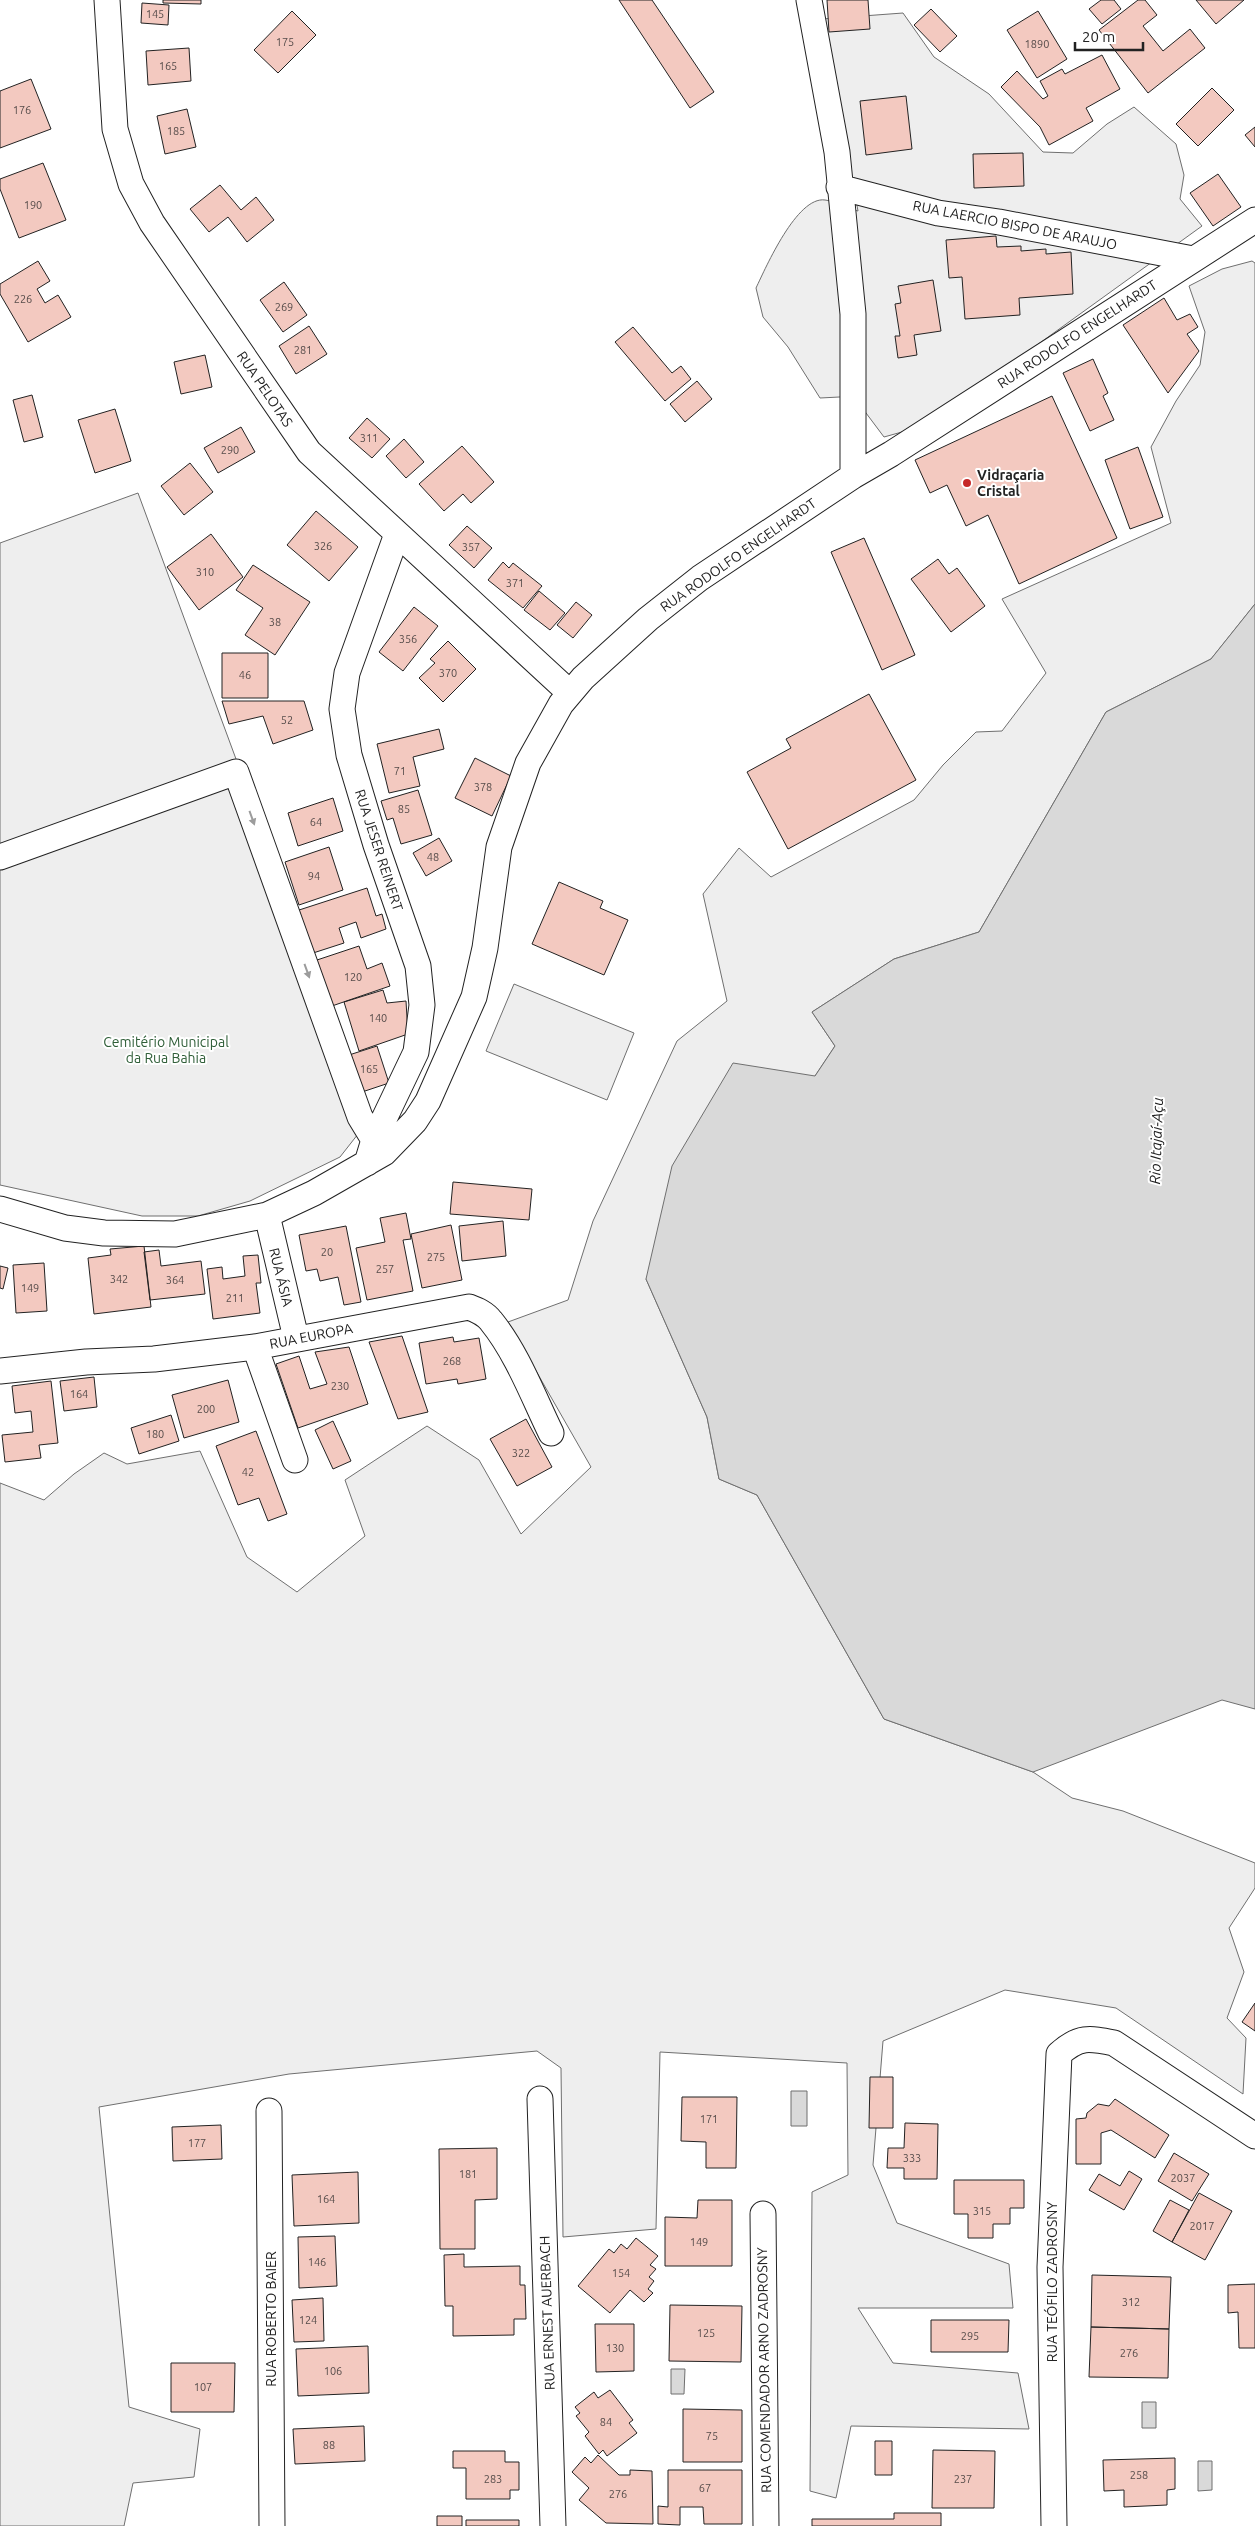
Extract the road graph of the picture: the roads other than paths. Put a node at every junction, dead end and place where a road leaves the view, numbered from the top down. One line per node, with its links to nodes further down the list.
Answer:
1 (107, 0): 7 (street, RUA PELOTAS)
2 (809, 0): 3 (street)
3 (839, 187): 5 (street, RUA LAERCIO BISPO DE ARAUJO); 6 (street)
4 (1255, 220): 5 (street, RUA RODOLFO ENGELHARDT)
5 (1192, 259): 6 (street, RUA RODOLFO ENGELHARDT)
6 (853, 476): 8 (street, RUA RODOLFO ENGELHARDT)
7 (397, 534): 8 (street, RUA PELOTAS); 10 (street, RUA JESER REINERT)
8 (570, 693): 10 (street, RUA RODOLFO ENGELHARDT)
9 (0, 857): 10 (street, one-way to 10)
10 (371, 1151): 12 (street, RUA RODOLFO ENGELHARDT)
11 (0, 1209): 12 (street, RUA RODOLFO ENGELHARDT)
12 (267, 1215): 13 (street, RUA ÁSIA)
13 (296, 1338): 14 (street, RUA EUROPA); 16 (street, RUA EUROPA)
14 (255, 1347): 15 (street, RUA EUROPA); 17 (street)
15 (0, 1371)
16 (551, 1433)
17 (295, 1460)
18 (540, 2100): 23 (street, RUA ERNEST AUERBACH)
19 (269, 2111): 22 (street, RUA ROBERTO BAIER)
20 (1255, 2136): 25 (street, RUA TEÓFILO ZADROSNY)
21 (763, 2214): 24 (street, RUA COMENDADOR ARNO ZADROSNY)
22 (272, 2526)
23 (553, 2526)
24 (766, 2526)
25 (1054, 2526)

